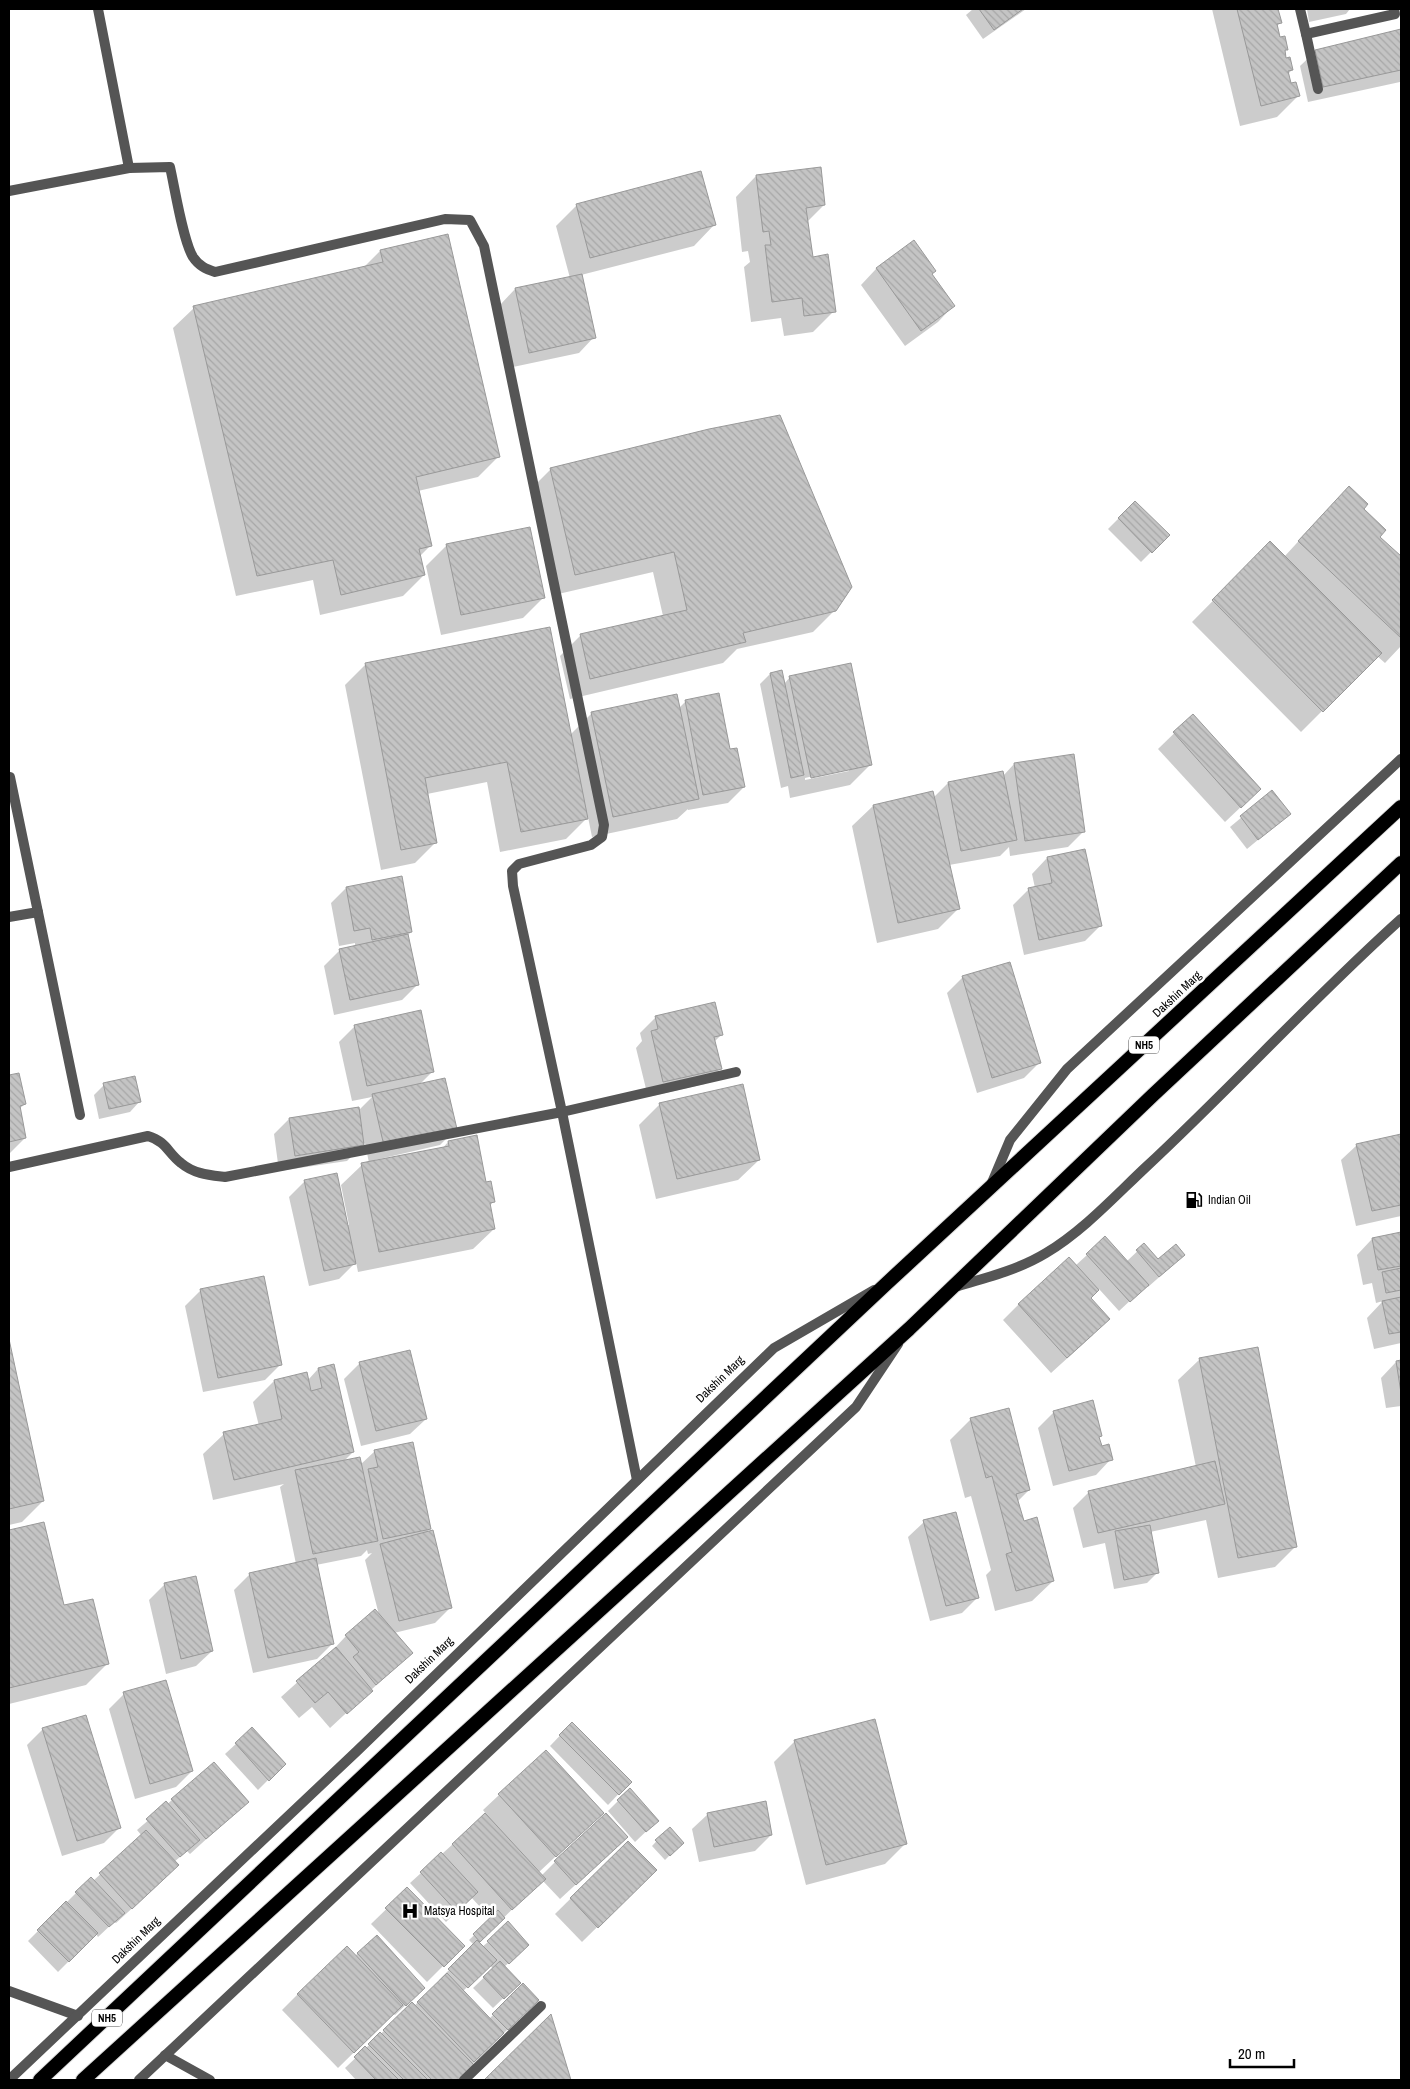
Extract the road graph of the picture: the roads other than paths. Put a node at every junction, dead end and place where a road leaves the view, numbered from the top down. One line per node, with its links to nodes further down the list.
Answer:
1 (98, 9): 6 (street)
2 (1300, 9): 4 (street)
3 (1394, 9): 4 (street)
4 (1306, 34): 5 (street)
5 (1318, 89)
6 (129, 168): 7 (street); 17 (street)
7 (9, 191)
8 (1401, 758): 20 (street)
9 (10, 777): 10 (street)
10 (11, 794): 13 (street)
11 (1401, 807): 20 (highway, Dakshin Marg / NH5)
12 (1401, 863): 22 (highway)
13 (38, 912): 14 (street); 18 (street)
14 (9, 917)
15 (1401, 919): 22 (street)
16 (736, 1072): 17 (street)
17 (562, 1112): 19 (street); 24 (street)
18 (80, 1116)
19 (9, 1167)
20 (989, 1188): 21 (highway, Dakshin Marg / NH5)
21 (886, 1284): 24 (street, Dakshin Marg / NH5); 30 (highway, Dakshin Marg / NH5)
22 (952, 1288): 23 (highway)
23 (909, 1329): 28 (street); 31 (highway, NH5)
24 (637, 1480): 27 (street, Dakshin Marg / NH5)
25 (9, 1991): 27 (street)
26 (541, 2006): 34 (street)
27 (78, 2016): 29 (street, Dakshin Marg / NH5)
28 (166, 2055): 32 (street); 33 (street)
29 (9, 2080)
30 (40, 2080)
31 (83, 2080)
32 (139, 2080)
33 (210, 2080)
34 (464, 2080)

